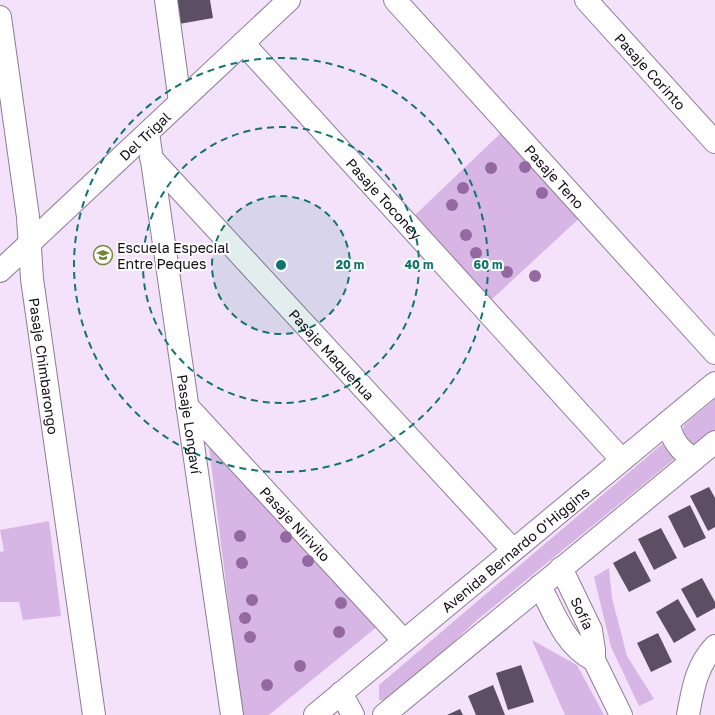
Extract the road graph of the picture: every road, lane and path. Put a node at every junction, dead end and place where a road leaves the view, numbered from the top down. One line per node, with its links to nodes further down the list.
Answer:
1 (166, 0): 7 (street)
2 (289, 0): 6 (street, Del Trigal)
3 (395, 0): 13 (street, Pasaje Teno)
4 (586, 0): 9 (street, Pasaje Corinto)
5 (0, 17): 11 (street, Pasaje Chimbarongo)
6 (243, 43): 7 (street, Del Trigal); 19 (street, Pasaje Toconey)
7 (180, 102): 8 (street, Del Trigal)
8 (148, 133): 10 (street, Pasaje Longaví); 11 (street, Del Trigal)
9 (715, 142)
10 (151, 158): 15 (street, Pasaje Longaví); 20 (street, Pasaje Maquehua)
11 (30, 243): 12 (street, Del Trigal); 27 (street, Pasaje Chimbarongo)
12 (0, 271)
13 (715, 353)
14 (715, 383): 16 (street, Avenida Bernardo O'Higgins)
15 (187, 406): 23 (street, Pasaje Nirivilo); 28 (street, Pasaje Longaví)
16 (668, 422): 18 (street); 19 (street, Avenida Bernardo O'Higgins)
17 (715, 442): 18 (street)
18 (694, 459): 21 (street)
19 (622, 460): 20 (street, Avenida Bernardo O'Higgins)
20 (513, 550): 23 (street, Avenida Bernardo O'Higgins)
21 (561, 568): 22 (street); 25 (street, Sofía)
22 (540, 586): 25 (street, Sofía); 31 (street)
23 (404, 641): 26 (street, Avenida Bernardo O'Higgins)
24 (715, 646): 33 (street)
25 (594, 660): 32 (street, Sofía)
26 (341, 693): 29 (street, Avenida Bernardo O'Higgins); 30 (street)
27 (94, 715)
28 (232, 715)
29 (315, 715)
30 (353, 715)
31 (384, 715)
32 (621, 715)
33 (688, 715)

